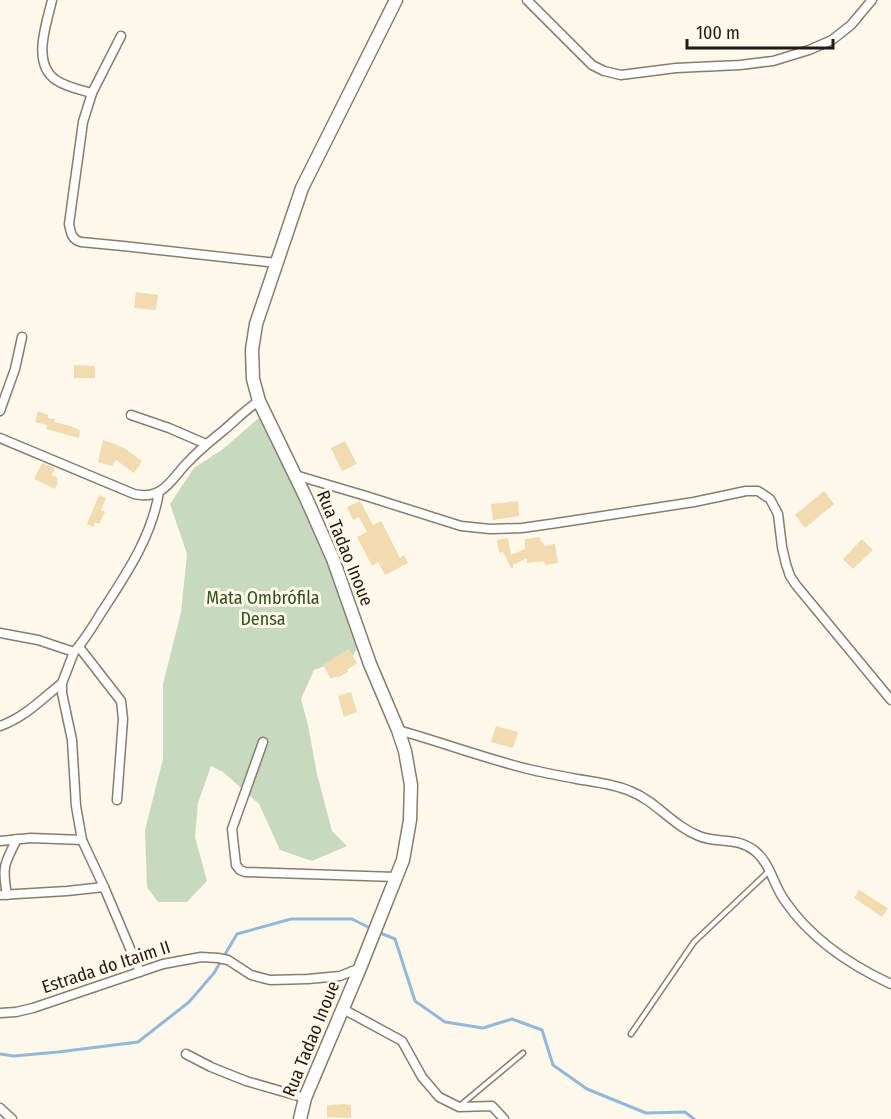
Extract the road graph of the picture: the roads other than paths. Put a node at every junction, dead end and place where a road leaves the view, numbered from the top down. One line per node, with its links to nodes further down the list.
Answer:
1 (52, 0): 6 (street)
2 (396, 0): 7 (street, Rua Tadao Inoue)
3 (527, 0): 4 (street)
4 (872, 0)
5 (121, 36): 6 (street)
6 (92, 93): 7 (street)
7 (277, 263): 9 (street, Rua Tadao Inoue)
8 (22, 337): 10 (street)
9 (259, 401): 13 (street); 14 (street, Rua Tadao Inoue)
10 (0, 411)
11 (131, 415): 13 (street)
12 (0, 438): 15 (street)
13 (206, 444): 15 (street)
14 (295, 475): 19 (street); 21 (street, Rua Tadao Inoue)
15 (159, 492): 17 (street)
16 (0, 633): 17 (street)
17 (76, 650): 18 (street); 23 (street)
18 (62, 683): 20 (street); 25 (street)
19 (891, 700)
20 (0, 726)
21 (398, 730): 27 (street); 28 (street, Rua Tadao Inoue)
22 (263, 742): 28 (street)
23 (117, 800)
24 (17, 839): 25 (street); 26 (street); 30 (street)
25 (82, 840): 29 (street)
26 (0, 841)
27 (770, 871): 33 (street); 36 (lane)
28 (395, 877): 31 (street, Rua Tadao Inoue)
29 (104, 887): 30 (street); 32 (street)
30 (3, 895)
31 (360, 968): 32 (street, Estrada do Itaim II); 34 (street, Rua Tadao Inoue)
32 (140, 972): 35 (street, Estrada do Itaim II)
33 (891, 984)
34 (343, 1009): 39 (street, Rua Tadao Inoue); 40 (street)
35 (0, 1013)
36 (631, 1034)
37 (523, 1053): 40 (lane)
38 (186, 1054): 39 (street)
39 (305, 1098): 43 (street, Rua Tadao Inoue)
40 (459, 1107): 44 (street)
41 (0, 1108): 42 (street)
42 (12, 1119)
43 (300, 1119)
44 (504, 1119)

